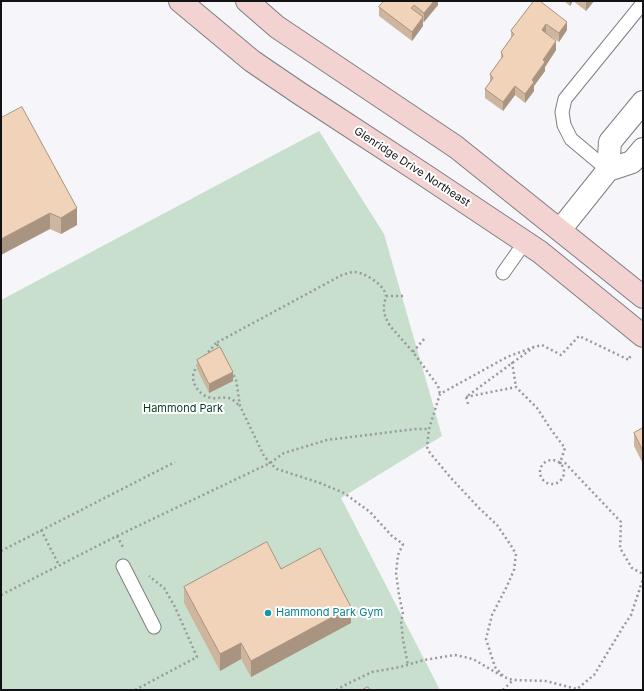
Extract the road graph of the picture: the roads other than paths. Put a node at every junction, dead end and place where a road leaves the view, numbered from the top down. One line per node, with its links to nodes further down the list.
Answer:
1 (180, 1): 8 (main road, Glenridge Drive Northeast)
2 (246, 1): 7 (main road)
3 (643, 3): 6 (lane)
4 (643, 102): 6 (street)
5 (643, 149): 6 (street)
6 (608, 170): 7 (street)
7 (560, 230): 10 (main road)
8 (525, 242): 9 (lane); 11 (main road, Glenridge Drive Northeast)
9 (503, 274)
10 (643, 297)
11 (638, 342)
12 (123, 566): 13 (lane)
13 (154, 627)

